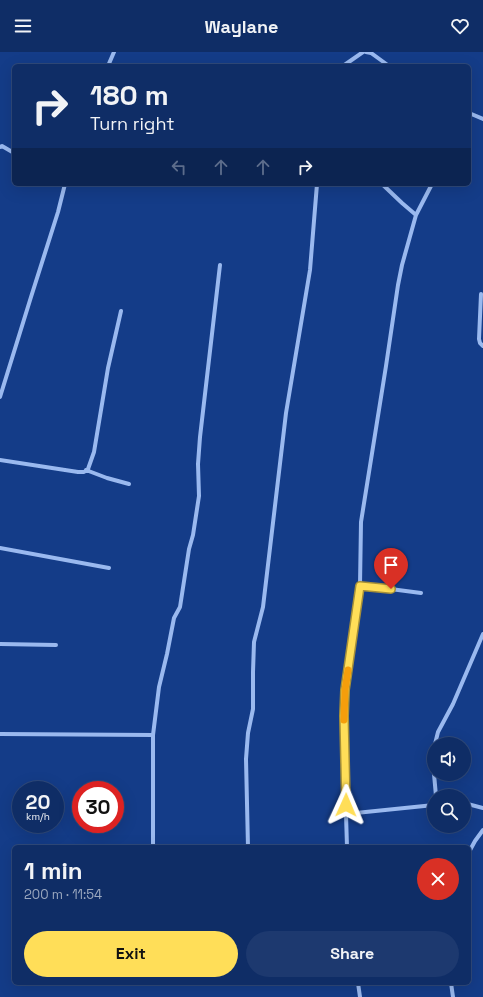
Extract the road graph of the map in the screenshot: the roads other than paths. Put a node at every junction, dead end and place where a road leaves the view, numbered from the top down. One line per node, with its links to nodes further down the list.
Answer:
1 (114, 52): 3 (street)
2 (365, 52): 4 (street); 5 (street)
3 (109, 64)
4 (346, 64)
5 (386, 64)
6 (471, 114): 7 (street)
7 (483, 119)
8 (0, 147): 9 (street)
9 (12, 152)
10 (64, 186): 19 (street)
11 (317, 186): 39 (street)
12 (384, 186): 14 (street)
13 (431, 186): 14 (street)
14 (416, 215): 25 (street)
15 (220, 265): 31 (street)
16 (481, 294): 18 (street)
17 (121, 311): 21 (street)
18 (483, 346)
19 (0, 397)
20 (0, 460): 21 (street)
21 (86, 470): 22 (street)
22 (129, 484)
23 (0, 548): 24 (street)
24 (109, 568)
25 (360, 586): 26 (street); 36 (street)
26 (421, 593)
27 (483, 634): 32 (street)
28 (0, 644): 29 (street)
29 (56, 645)
30 (0, 734): 31 (street)
31 (153, 734): 38 (street)
32 (437, 737)
33 (471, 805): 35 (street)
34 (427, 806): 36 (street)
35 (483, 808)
36 (346, 814): 40 (street)
37 (483, 830): 41 (street)
38 (153, 845)
39 (248, 845)
40 (347, 845)
41 (471, 848)
42 (358, 985): 44 (street)
43 (451, 985): 45 (street)
44 (360, 997)
45 (453, 997)

